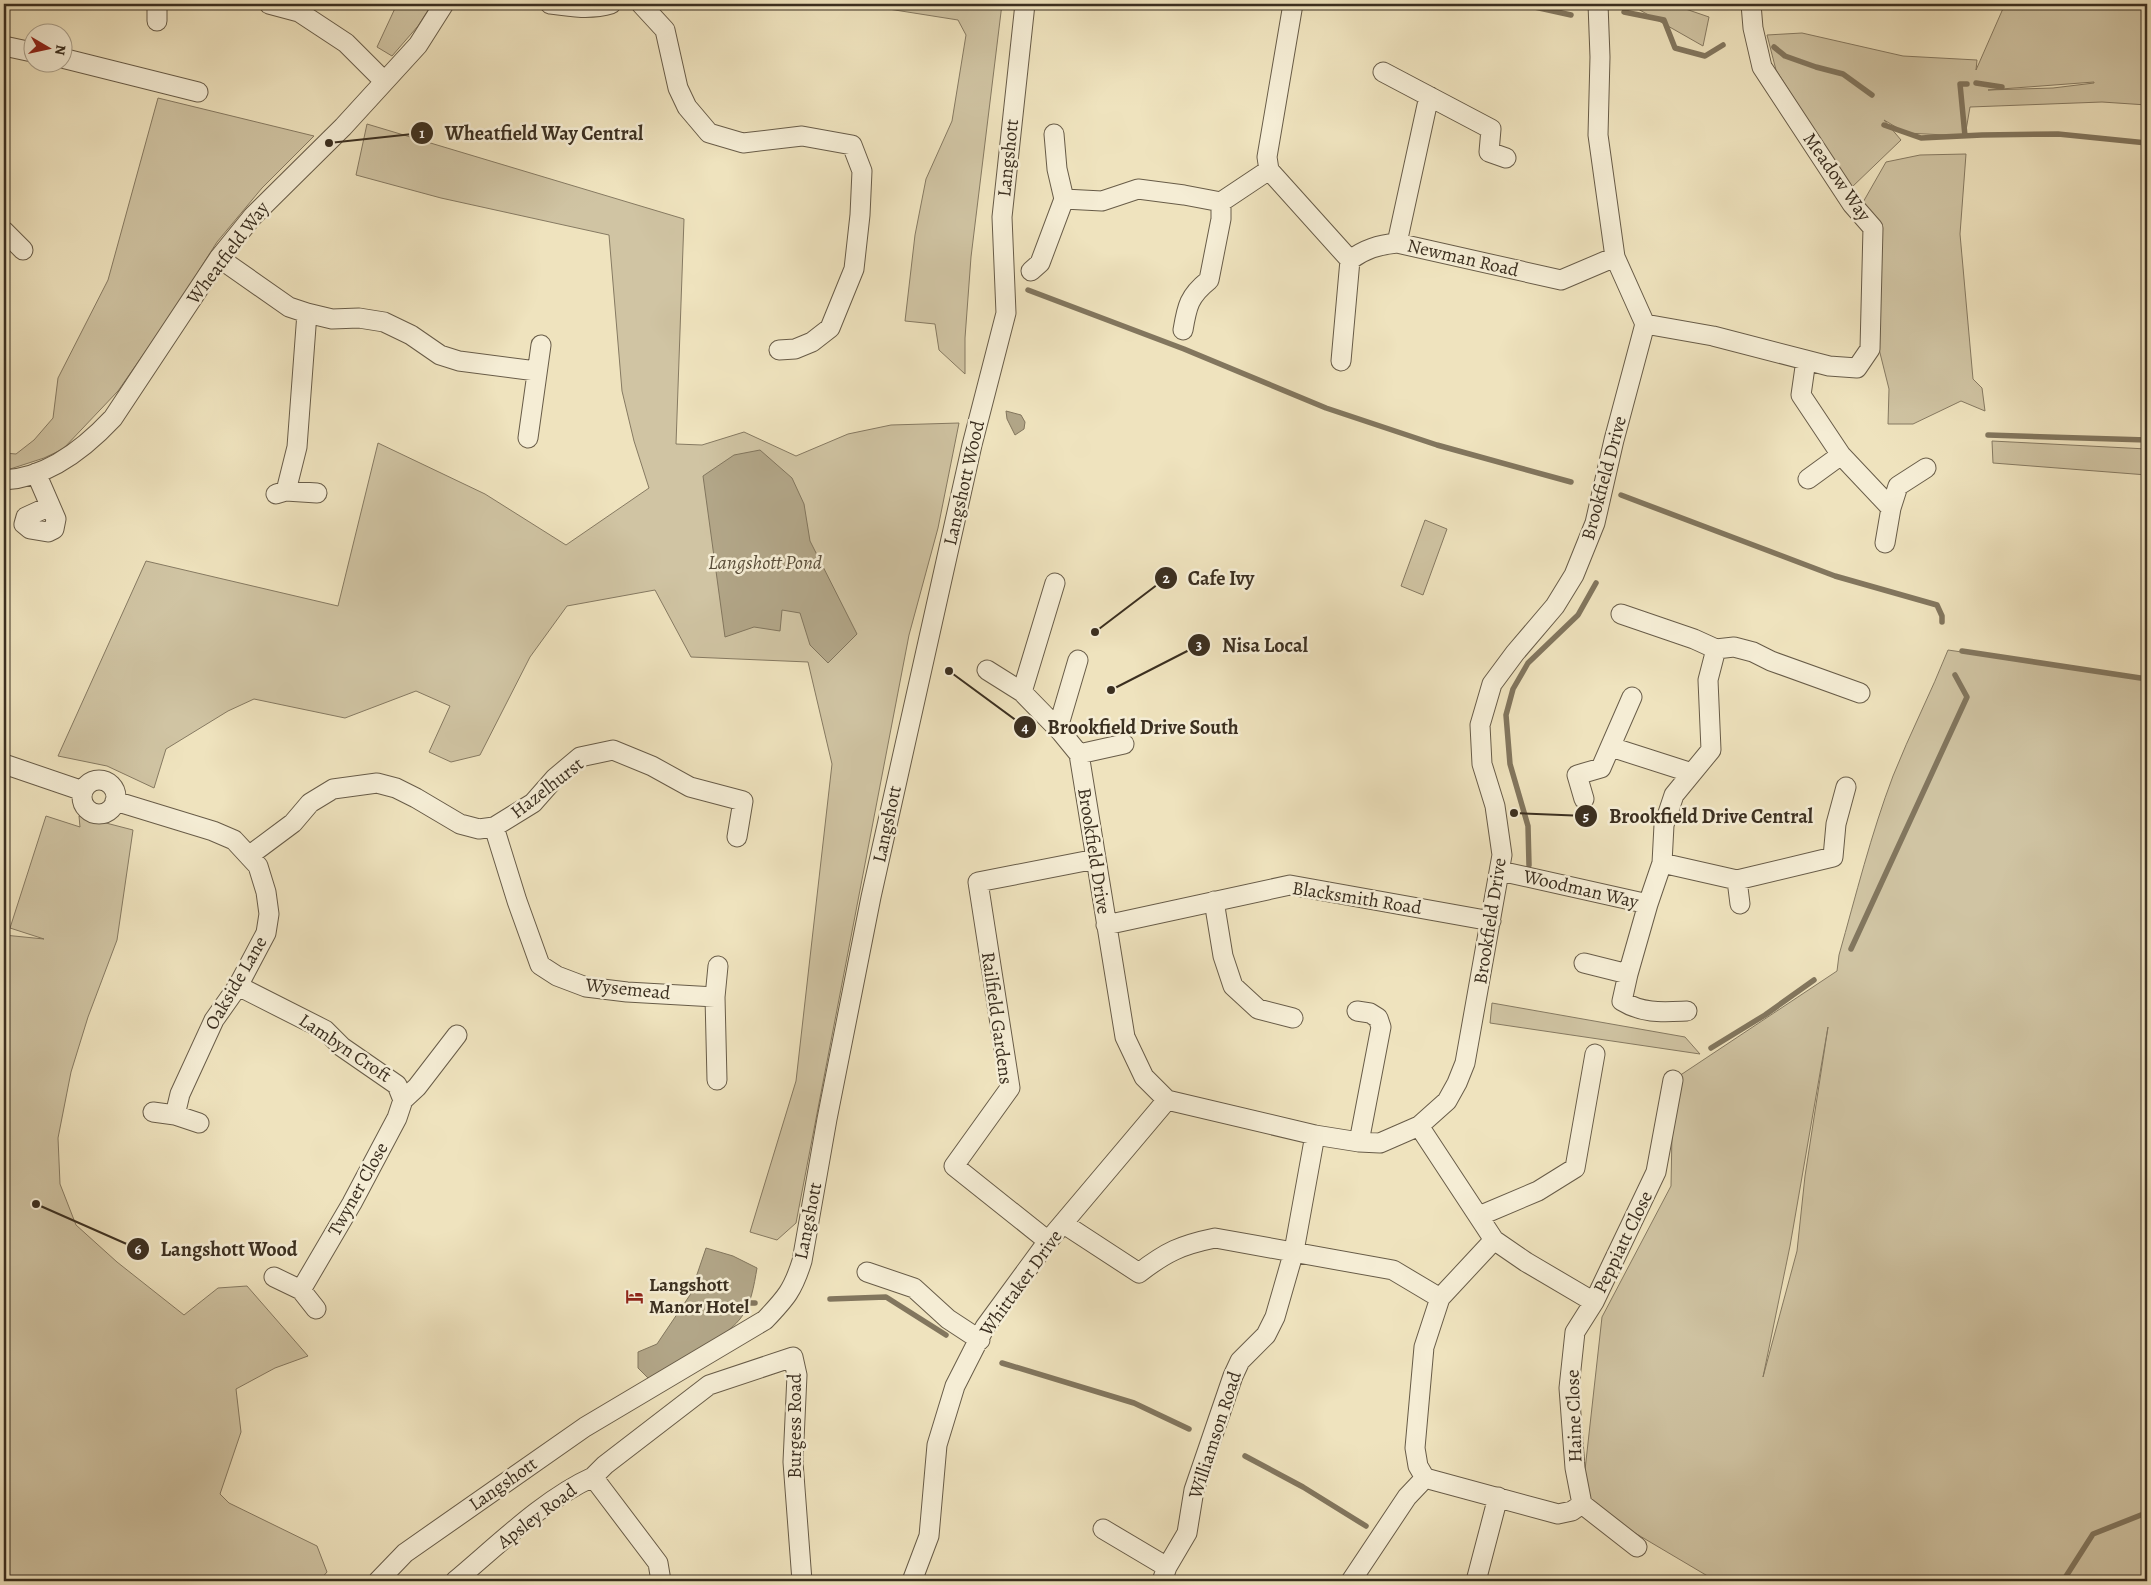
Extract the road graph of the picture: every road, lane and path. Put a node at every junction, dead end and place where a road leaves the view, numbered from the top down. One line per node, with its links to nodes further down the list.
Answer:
1 (269, 4): 14 (street)
2 (444, 4): 14 (street, Wheatfield Way)
3 (550, 4): 4 (street)
4 (611, 4)
5 (641, 4): 34 (street)
6 (1025, 4): 30 (street, Langshott)
7 (1293, 4): 19 (street)
8 (1598, 4): 25 (street)
9 (1751, 4): 35 (street, Meadow Way)
10 (5, 50): 11 (street)
11 (22, 51)
12 (72, 60): 15 (street)
13 (1383, 72): 16 (street)
14 (384, 81): 26 (street, Wheatfield Way)
15 (198, 92)
16 (1429, 96): 18 (street); 23 (street, Newman Road)
17 (1054, 134): 20 (street)
18 (1506, 158)
19 (1270, 170): 21 (street); 27 (street)
20 (1064, 199): 21 (street); 28 (street)
21 (1222, 202): 32 (street)
22 (4, 231): 24 (street)
23 (1397, 243): 25 (street, Newman Road); 27 (street)
24 (23, 250)
25 (1615, 257): 31 (street)
26 (219, 258): 29 (street); 41 (street, Wheatfield Way)
27 (1350, 260): 36 (street)
28 (1031, 271)
29 (307, 313): 37 (street); 44 (street)
30 (1006, 313): 51 (street, Langshott Wood)
31 (1645, 324): 35 (street, Meadow Way); 70 (street, Brookfield Drive)
32 (1183, 330)
33 (540, 345): 37 (street)
34 (779, 350)
35 (1806, 360): 39 (street)
36 (1341, 361)
37 (536, 371): 38 (street)
38 (528, 438)
39 (1841, 455): 42 (street); 46 (street)
40 (1926, 468): 46 (street)
41 (36, 474): 43 (street, Wheatfield Way); 45 (street)
42 (1808, 479)
43 (4, 480)
44 (317, 493)
45 (50, 506)
46 (1891, 508): 47 (street)
47 (1885, 543)
48 (1055, 583): 54 (street)
49 (1621, 614): 50 (street)
50 (1716, 648): 55 (street); 62 (street, Woodman Way)
51 (925, 654): 116 (street, Langshott)
52 (1078, 660): 57 (street)
53 (987, 670): 54 (street)
54 (1022, 692): 57 (street)
55 (1860, 693)
56 (1632, 697): 59 (street)
57 (1061, 732): 60 (street)
58 (1124, 744): 60 (street)
59 (1611, 747): 62 (street); 64 (street)
60 (1079, 754): 68 (street, Brookfield Drive)
61 (4, 764): 67 (street, Oakside Lane)
62 (1692, 773): 69 (street, Woodman Way)
63 (1846, 787): 71 (street)
64 (1584, 799)
65 (494, 827): 66 (street, Hazelhurst); 67 (street, Hazelhurst); 81 (street, Wysemead)
66 (737, 837)
67 (250, 856): 80 (street, Oakside Lane)
68 (1096, 858): 76 (street, Brookfield Drive); 100 (street, Railfield Gardens)
69 (1662, 863): 71 (street); 73 (street, Woodman Way)
70 (1500, 871): 73 (street, Woodman Way); 75 (street, Brookfield Drive)
71 (1736, 880): 74 (street)
72 (1214, 901): 75 (street, Blacksmith Road); 76 (street, Blacksmith Road); 84 (street)
73 (1648, 904): 79 (street)
74 (1740, 904)
75 (1491, 921): 94 (street, Brookfield Drive)
76 (1106, 925): 90 (street, Brookfield Drive)
77 (1584, 963): 79 (street)
78 (718, 966): 81 (street)
79 (1628, 974): 83 (street)
80 (238, 986): 89 (street, Lambyn Croft); 92 (street, Oakside Lane)
81 (715, 997): 87 (street)
82 (1357, 1011): 96 (street)
83 (1687, 1011)
84 (1294, 1018)
85 (457, 1035): 89 (street)
86 (1595, 1054): 97 (street)
87 (718, 1080)
88 (1673, 1080): 106 (street, Peppiatt Close)
89 (400, 1093): 104 (street, Twyner Close)
90 (1167, 1100): 95 (street, Brookfield Drive); 98 (street, Whittaker Drive)
91 (153, 1112): 92 (street)
92 (175, 1115): 93 (street)
93 (199, 1124)
94 (1419, 1126): 96 (street, Brookfield Drive); 97 (street, Peppiatt Close)
95 (1315, 1135): 96 (street, Brookfield Drive); 101 (street, Williamson Road)
96 (1359, 1142)
97 (1479, 1216): 99 (street, Peppiatt Close)
98 (1064, 1224): 100 (street, Whittaker Drive); 101 (street)
99 (1494, 1240): 105 (street); 106 (street, Peppiatt Close)
100 (1048, 1241): 108 (street, Whittaker Drive)
101 (1294, 1251): 105 (street); 115 (street, Williamson Road)
102 (867, 1272): 108 (street)
103 (274, 1277): 104 (street)
104 (301, 1290): 107 (street)
105 (1440, 1298): 110 (street)
106 (1594, 1302): 112 (street, Haine Close)
107 (316, 1310)
108 (980, 1340): 120 (street, Whittaker Drive)
109 (594, 1477): 117 (street, Apsley Road); 118 (street, Apsley Road); 119 (street, Burgess Road)
110 (1425, 1478): 111 (street); 121 (street)
111 (1498, 1498): 112 (street); 122 (street)
112 (1582, 1504): 114 (street)
113 (1103, 1529): 115 (street, Williamson Road)
114 (1638, 1546)
115 (1165, 1574)
116 (378, 1581)
117 (456, 1581)
118 (661, 1581)
119 (802, 1581)
120 (912, 1581)
121 (1351, 1581)
122 (1476, 1581)

